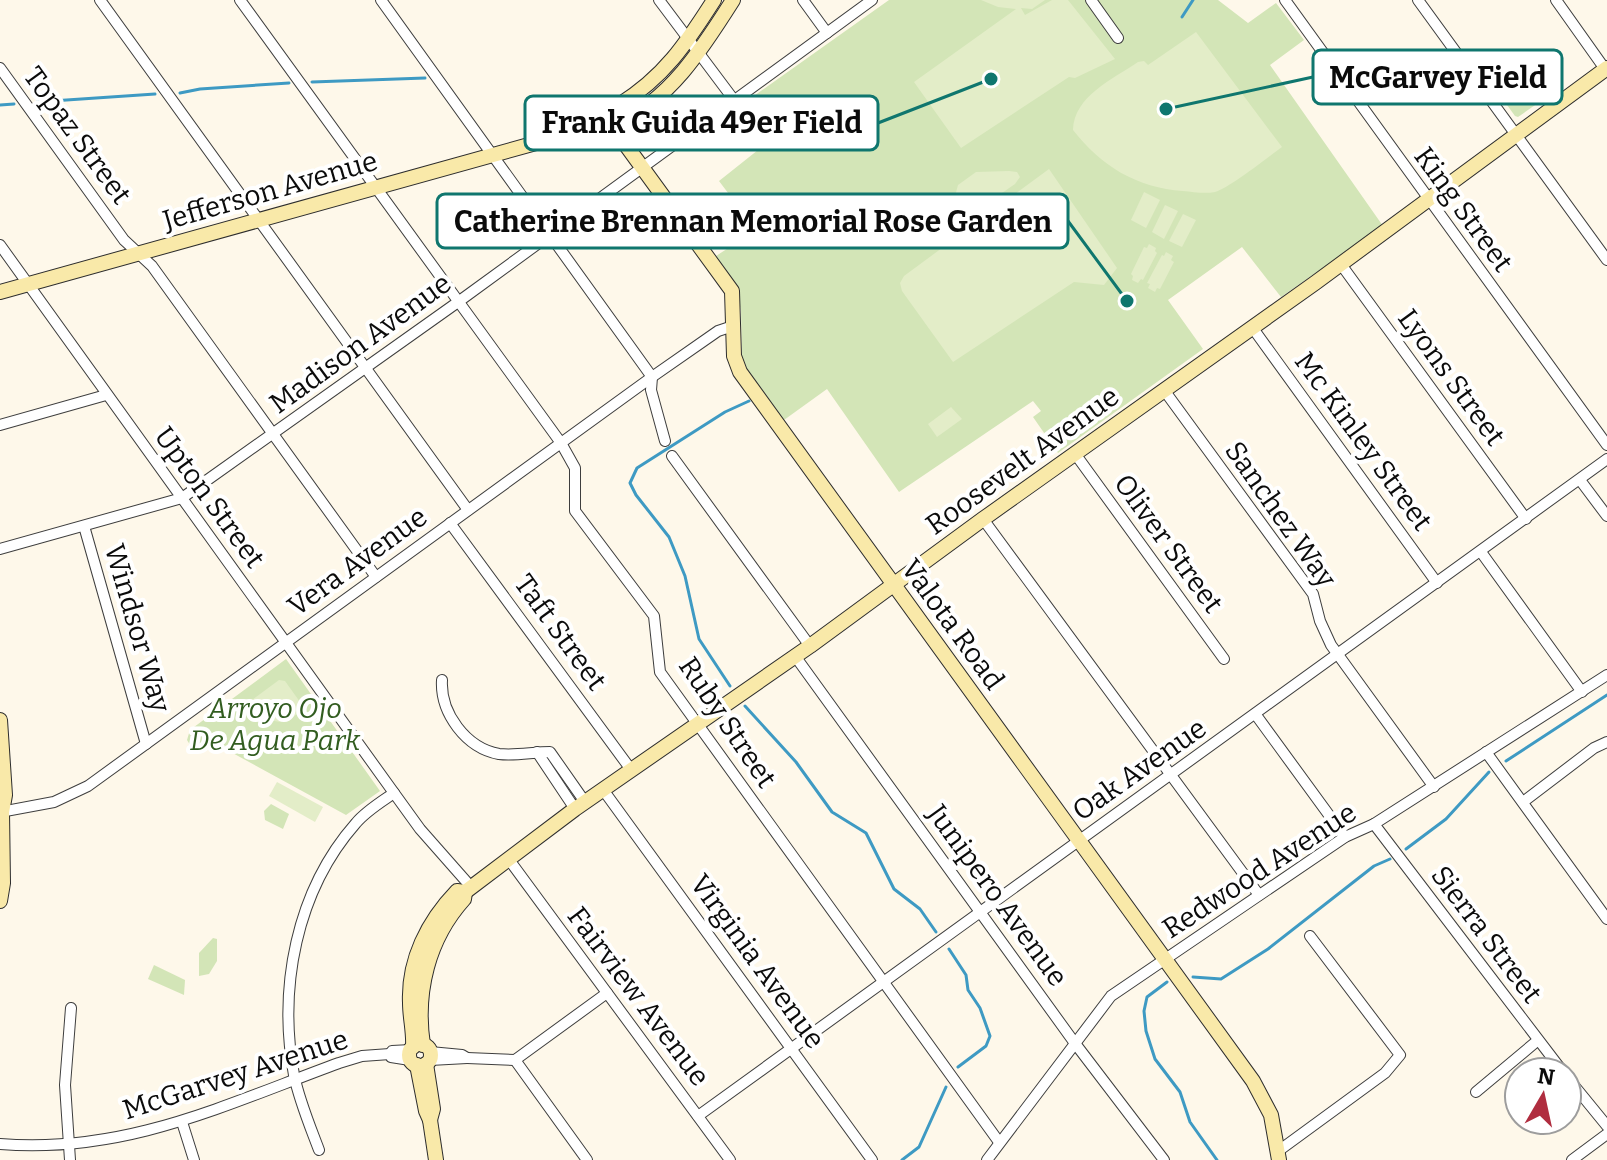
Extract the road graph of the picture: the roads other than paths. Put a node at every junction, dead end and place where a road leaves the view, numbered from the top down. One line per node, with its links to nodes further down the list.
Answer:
1 (100, 0): 26 (street)
2 (240, 0): 24 (street, Ruby Street)
3 (381, 0): 22 (street)
4 (659, 0): 15 (street)
5 (714, 0): 15 (street, Jefferson Avenue)
6 (733, 0): 16 (street, Jefferson Avenue)
7 (803, 0): 13 (street)
8 (872, 0): 13 (street, Madison Avenue)
9 (1091, 0): 14 (street)
10 (1285, 0): 25 (street, King Street)
11 (1418, 0): 21 (street)
12 (1556, 0): 18 (street)
13 (827, 33): 19 (street, Madison Avenue)
14 (1118, 38)
15 (690, 39): 16 (street); 20 (street, Jefferson Avenue)
16 (699, 52): 19 (street); 20 (street, Jefferson Avenue)
17 (0, 68): 29 (street, Topaz Street)
18 (1606, 68): 21 (street, Roosevelt Avenue)
19 (734, 100): 23 (street, Madison Avenue)
20 (609, 119): 22 (street, Jefferson Avenue); 23 (street, Valota Road)
21 (1516, 134): 25 (street, Roosevelt Avenue); 30 (street)
22 (492, 155): 24 (street, Jefferson Avenue); 27 (street)
23 (642, 167): 27 (street, Madison Avenue); 35 (street, Valota Road)
24 (376, 188): 26 (street, Jefferson Avenue); 34 (street, Ruby Street)
25 (1427, 198): 31 (street, Roosevelt Avenue); 45 (street, King Street)
26 (259, 221): 29 (street, Jefferson Avenue); 37 (street)
27 (550, 233): 34 (street, Madison Avenue); 38 (street)
28 (0, 245): 32 (street, Upton Street)
29 (139, 254): 32 (street, Jefferson Avenue); 42 (street, Topaz Street)
30 (1607, 260)
31 (1340, 263): 36 (street, Roosevelt Avenue); 54 (street, Lyons Street)
32 (28, 285): 33 (street, Jefferson Avenue); 40 (street, Upton Street)
33 (0, 292)
34 (458, 302): 37 (street, Madison Avenue); 44 (street, Ruby Street)
35 (733, 326): 38 (street, Vera Avenue); 61 (street, Valota Road)
36 (1252, 327): 39 (street, Roosevelt Avenue); 60 (street, Mc Kinley Street)
37 (366, 367): 42 (street, Madison Avenue); 51 (street)
38 (652, 377): 43 (street); 44 (street, Vera Avenue)
39 (1164, 390): 46 (street, Roosevelt Avenue); 64 (street, Sanchez Way)
40 (106, 395): 41 (street); 50 (street, Upton Street)
41 (0, 425)
42 (273, 434): 50 (street, Madison Avenue); 59 (street, Topaz Street)
43 (665, 441)
44 (561, 443): 51 (street, Vera Avenue); 72 (street, Ruby Street)
45 (1607, 445)
46 (1076, 455): 53 (street, Roosevelt Avenue); 66 (street, Oliver Street)
47 (672, 456): 63 (street)
48 (1607, 459): 49 (street, Oak Avenue)
49 (1580, 480): 52 (street); 54 (street, Oak Avenue)
50 (182, 498): 56 (street, Madison Avenue); 62 (street, Upton Street)
51 (468, 510): 55 (street, Vera Avenue)
52 (1607, 516)
53 (983, 519): 61 (street, Roosevelt Avenue); 77 (street)
54 (1526, 519): 58 (street, Oak Avenue)
55 (450, 523): 59 (street, Vera Avenue); 76 (street, Taft Street)
56 (84, 526): 57 (street, Madison Avenue); 74 (street, Windsor Way)
57 (0, 549)
58 (1481, 552): 60 (street, Oak Avenue); 69 (street)
59 (376, 577): 62 (street, Vera Avenue)
60 (1437, 583): 64 (street, Oak Avenue)
61 (893, 585): 63 (street, Roosevelt Avenue); 86 (street, Valota Road)
62 (285, 642): 74 (street, Vera Avenue); 80 (street, Upton Street)
63 (810, 646): 65 (street, Roosevelt Avenue)
64 (1339, 655): 70 (street, Oak Avenue); 78 (street, Sanchez Way)
65 (795, 656): 72 (street, Roosevelt Avenue); 91 (street, Junipero Avenue)
66 (1224, 659)
67 (1607, 675): 69 (street, Redwood Avenue)
68 (442, 680): 82 (street)
69 (1582, 692): 75 (street, Redwood Avenue)
70 (1256, 715): 77 (street, Oak Avenue); 85 (street)
71 (0, 720): 83 (street)
72 (697, 724): 76 (street, Roosevelt Avenue); 95 (street, Ruby Street)
73 (1607, 742): 81 (street)
74 (146, 744): 83 (street, Vera Avenue)
75 (1486, 752): 78 (street, Redwood Avenue); 81 (street)
76 (632, 771): 79 (street, Roosevelt Avenue)
77 (1170, 776): 86 (street, Oak Avenue); 89 (street)
78 (1434, 787): 84 (street, Redwood Avenue)
79 (604, 791): 82 (street, Roosevelt Avenue); 100 (street, Virginia Avenue)
80 (394, 793): 88 (street, Upton Street); 104 (street)
81 (1523, 802): 92 (street)
82 (580, 806): 87 (street, Roosevelt Avenue)
83 (1, 811): 90 (street)
84 (1374, 824): 85 (street, Redwood Avenue); 98 (street, Sierra Street)
85 (1345, 837): 89 (street, Redwood Avenue)
86 (1077, 842): 91 (street, Oak Avenue); 94 (street, Valota Road)
87 (510, 861): 88 (street, Roosevelt Avenue); 96 (street, Fairview Avenue)
88 (469, 890): 101 (street, Roosevelt Avenue)
89 (1259, 895): 94 (street, Redwood Avenue)
90 (0, 901)
91 (981, 913): 95 (street, Oak Avenue); 99 (street, Junipero Avenue)
92 (1607, 919)
93 (1310, 936): 115 (street)
94 (1164, 960): 99 (street, Redwood Avenue); 115 (street, Valota Road)
95 (884, 983): 100 (street, Oak Avenue); 111 (street, Ruby Street)
96 (607, 993): 103 (street); 107 (street, Fairview Avenue)
97 (71, 1008): 113 (street)
98 (1537, 1041): 102 (street, Sierra Street); 105 (street)
99 (1074, 1042): 111 (street, Redwood Avenue); 123 (street, Junipero Avenue)
100 (791, 1048): 107 (street, Oak Avenue); 121 (street, Virginia Avenue)
101 (420, 1055): 103 (street, McGarvey Avenue); 104 (street, McGarvey Avenue); 118 (street, Roosevelt Avenue)
102 (1550, 1056)
103 (515, 1060): 119 (street)
104 (295, 1079): 108 (street, McGarvey Avenue); 114 (street)
105 (1476, 1092)
106 (1583, 1097): 109 (street)
107 (698, 1116): 120 (street, Fairview Avenue)
108 (182, 1122): 113 (street, McGarvey Avenue); 117 (street)
109 (1607, 1126)
110 (1607, 1134): 124 (street)
111 (999, 1142): 122 (street, Redwood Avenue)
112 (0, 1144): 113 (street, McGarvey Avenue)
113 (68, 1145): 116 (street)
114 (319, 1150)
115 (1278, 1156)
116 (70, 1160)
117 (194, 1160)
118 (436, 1160)
119 (587, 1160)
120 (730, 1160)
121 (872, 1160)
122 (987, 1160)
123 (1164, 1160)
124 (1572, 1160)

